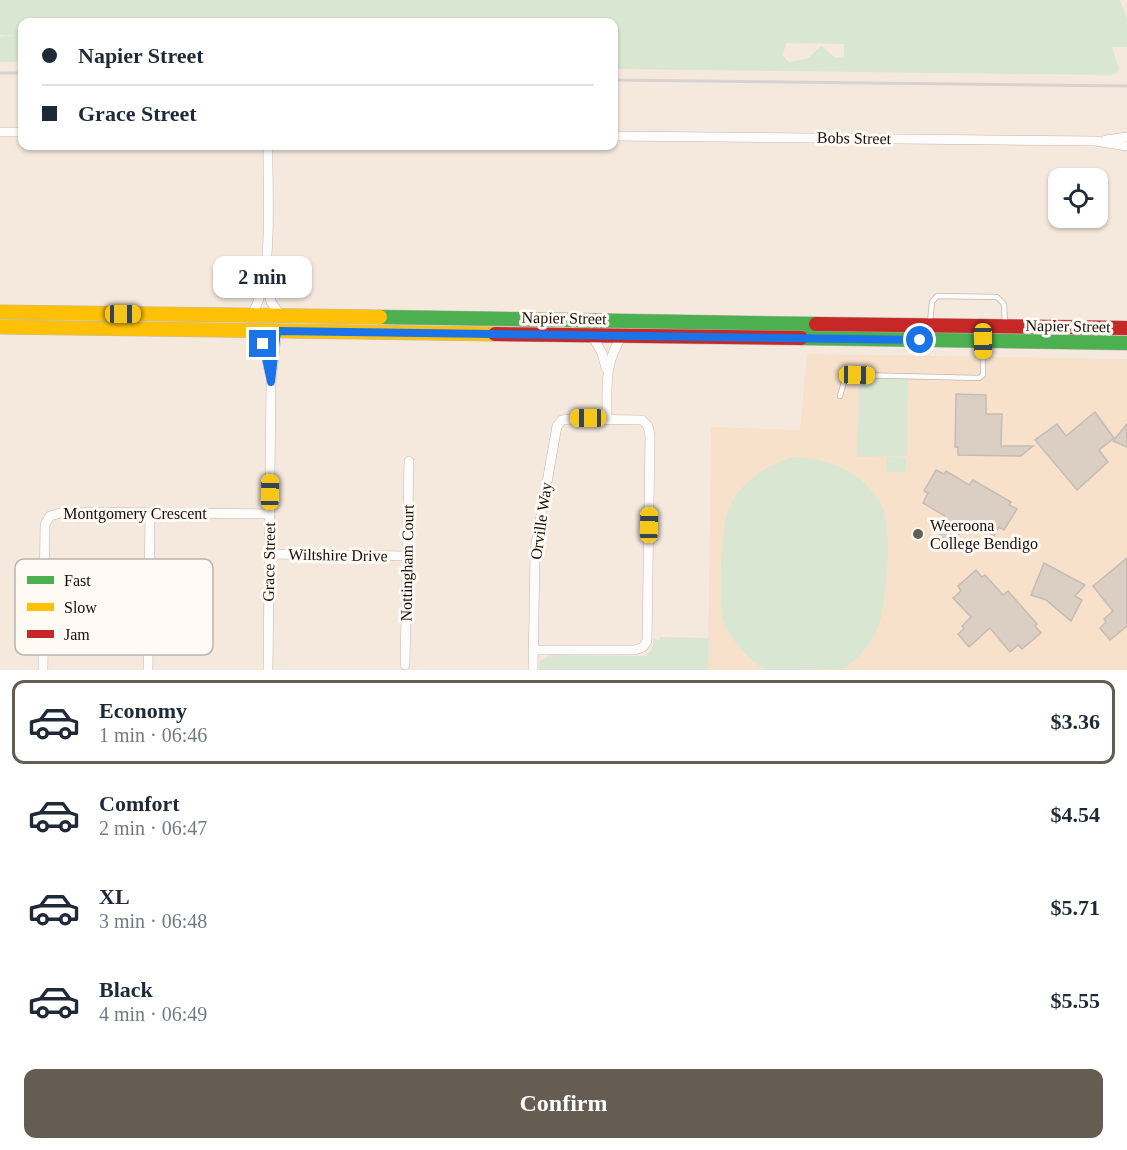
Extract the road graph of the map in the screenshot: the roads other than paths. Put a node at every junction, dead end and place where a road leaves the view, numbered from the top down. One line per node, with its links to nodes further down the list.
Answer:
1 (0, 132): 2 (street)
2 (18, 132)
3 (618, 135): 5 (street, Bobs Street)
4 (1127, 137): 5 (street, Bobs Street)
5 (1095, 141): 6 (street, Bobs Street)
6 (1127, 146)
7 (268, 150): 8 (street)
8 (265, 271): 12 (street); 13 (street)
9 (0, 312): 10 (highway, Napier Street)
10 (123, 314): 11 (highway, Napier Street); 20 (highway)
11 (177, 314): 12 (highway, Napier Street); 22 (highway)
12 (250, 315): 13 (highway, Napier Street)
13 (281, 316): 14 (highway, Napier Street)
14 (611, 320): 15 (highway, Napier Street); 26 (highway)
15 (906, 324): 16 (highway, Napier Street); 25 (lane)
16 (930, 325): 17 (highway, Napier Street); 17 (lane)
17 (1005, 326): 19 (highway, Napier Street)
18 (0, 327): 20 (highway, Napier Street)
19 (1127, 328)
20 (211, 330): 21 (highway, Napier Street)
21 (255, 331): 22 (highway, Napier Street); 29 (street, Grace Street)
22 (277, 331): 23 (highway, Napier Street); 29 (street, Grace Street)
23 (592, 335): 24 (highway, Napier Street); 28 (street)
24 (623, 335): 26 (highway, Napier Street); 28 (street)
25 (979, 336): 26 (highway, Napier Street); 27 (highway, Napier Street); 30 (lane)
26 (688, 337)
27 (1127, 343)
28 (607, 376): 31 (street)
29 (271, 382): 34 (street, Grace Street)
30 (840, 396)
31 (607, 418): 39 (street, Orville Way); 39 (street, Orville Way)
32 (409, 461): 36 (street, Nottingham Court)
33 (150, 513): 34 (street, Montgomery Crescent); 37 (street, Montgomery Crescent); 38 (street)
34 (270, 514): 35 (street, Grace Street)
35 (269, 554): 36 (street, Wiltshire Drive); 45 (street, Grace Street)
36 (407, 556): 42 (street, Nottingham Court)
37 (45, 559)
38 (149, 559)
39 (533, 650): 46 (street, Orville Way)
40 (44, 655): 43 (street, Montgomery Crescent)
41 (148, 655): 44 (street)
42 (405, 665)
43 (44, 670)
44 (148, 670)
45 (268, 670)
46 (533, 670)

